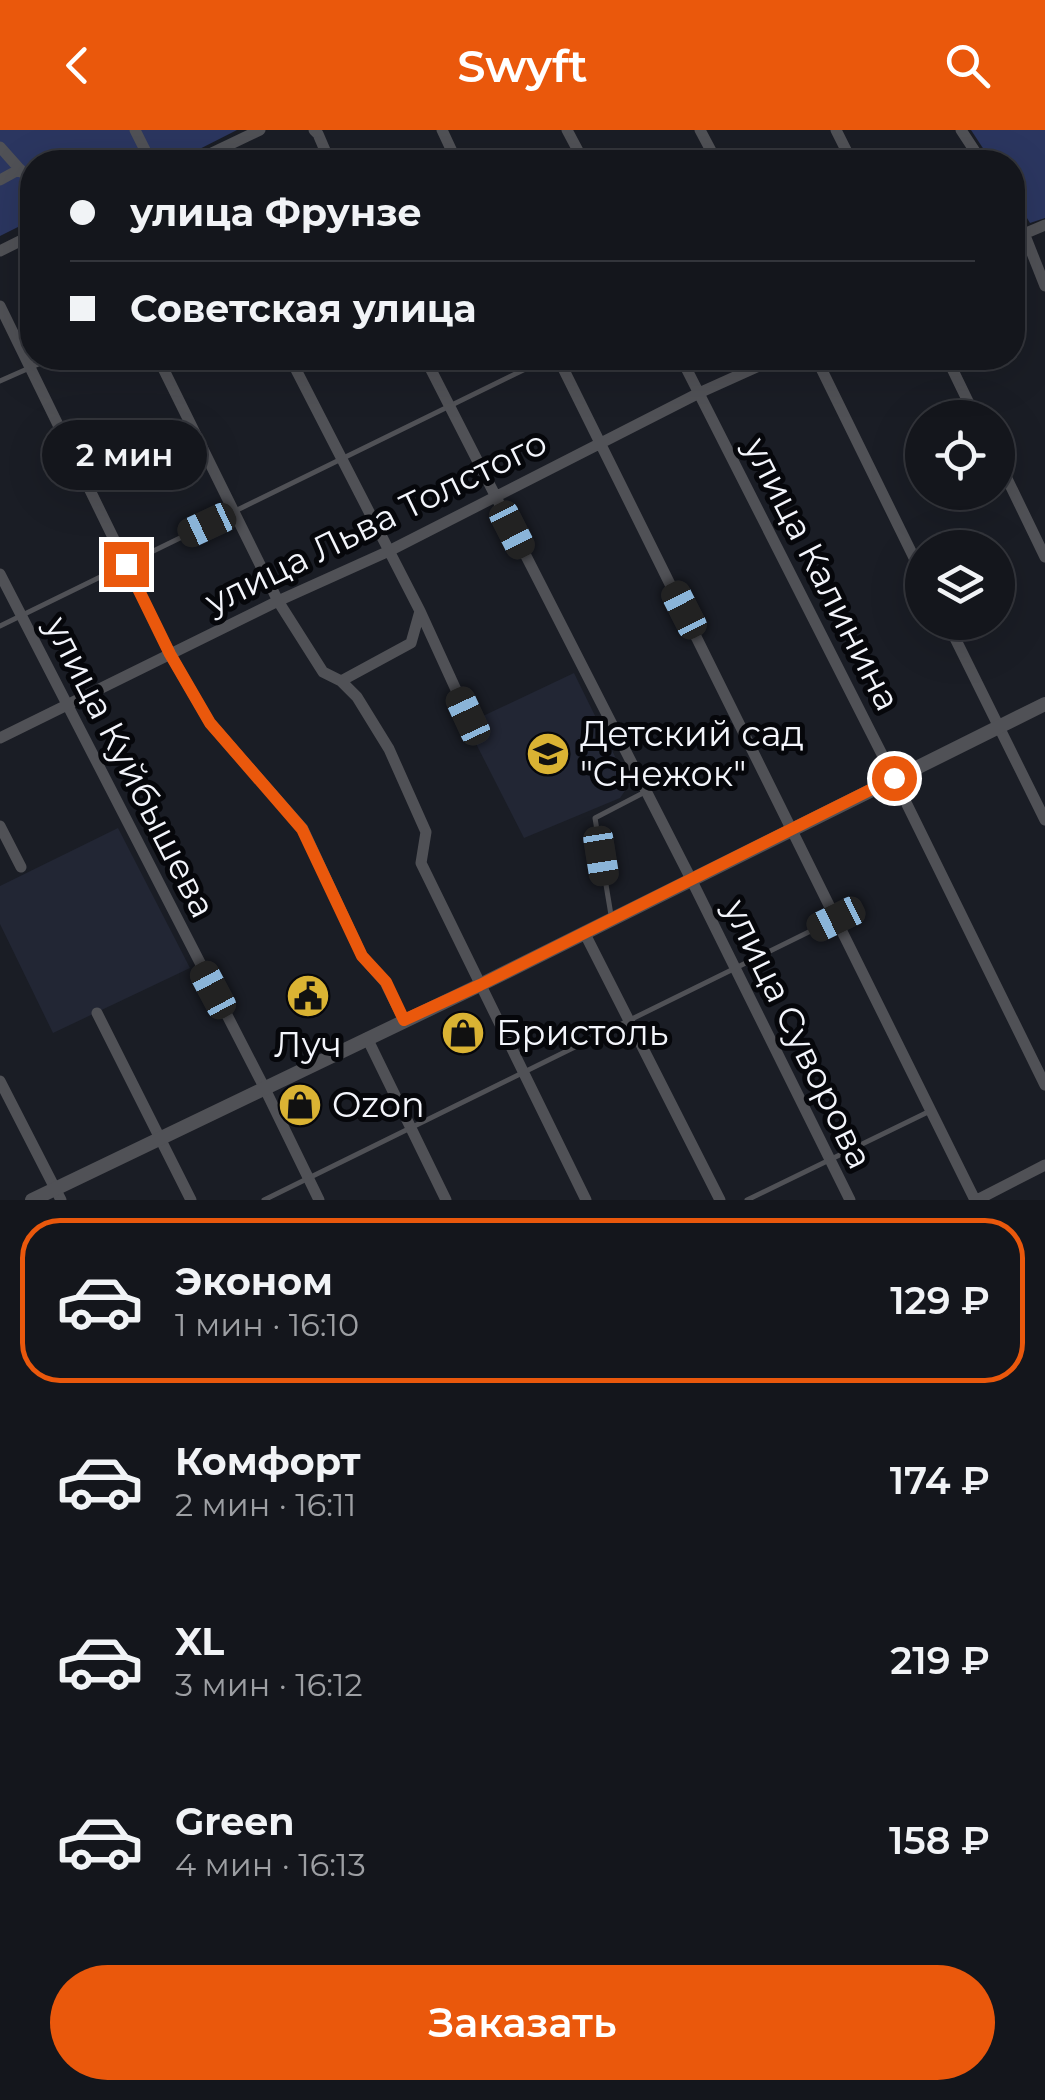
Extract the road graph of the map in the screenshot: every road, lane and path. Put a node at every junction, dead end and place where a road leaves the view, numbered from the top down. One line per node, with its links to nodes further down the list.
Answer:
1 (260, 130): 3 (street)
2 (0, 146): 4 (street)
3 (218, 150)
4 (20, 169): 5 (street)
5 (0, 180)
6 (1025, 249): 7 (street)
7 (1045, 286)
8 (0, 306): 9 (street)
9 (20, 347)
10 (24, 370): 21 (lane)
11 (31, 370): 33 (street)
12 (164, 370): 29 (street)
13 (296, 370): 26 (street)
14 (431, 370): 24 (street, улица Суворова)
15 (523, 370): 24 (lane)
16 (564, 370): 25 (street)
17 (687, 370): 22 (street, улица Калинина)
18 (751, 370): 22 (street, улица Льва Толстого)
19 (822, 370): 30 (street)
20 (953, 370): 23 (street)
21 (0, 381)
22 (699, 393): 25 (street, улица Льва Толстого); 47 (street, улица Калинина)
23 (967, 400)
24 (449, 406): 26 (lane); 28 (street, улица Суворова)
25 (600, 443): 28 (street, улица Льва Толстого); 51 (street)
26 (341, 457): 29 (lane); 31 (street)
27 (1015, 495): 32 (street)
28 (495, 497): 31 (street, улица Льва Толстого); 48 (street, улица Суворова)
29 (234, 512): 33 (lane); 35 (street)
30 (905, 539)
31 (390, 552): 35 (street, улица Льва Толстого); 36 (street)
32 (1045, 556)
33 (126, 564): 37 (lane); 40 (street)
34 (0, 574): 37 (street, улица Куйбышева)
35 (278, 601): 40 (street, улица Льва Толстого); 41 (street)
36 (420, 611): 41 (street); 44 (street)
37 (22, 616): 38 (lane); 43 (street, улица Куйбышева)
38 (0, 626)
39 (956, 640): 45 (street)
40 (170, 654): 43 (street, улица Льва Толстого); 60 (street)
41 (341, 681): 58 (street)
42 (1045, 704): 45 (street)
43 (68, 705): 46 (street, улица Льва Толстого); 66 (street, улица Куйбышева)
44 (468, 716)
45 (998, 726): 47 (street); 49 (street)
46 (0, 738)
47 (894, 778): 51 (street); 65 (street, улица Калинина)
48 (646, 792): 53 (street, улица Суворова); 54 (lane)
49 (1045, 820)
50 (0, 826): 52 (street)
51 (791, 829): 53 (street); 55 (street)
52 (21, 866)
53 (691, 879): 54 (street); 57 (street, улица Суворова)
54 (612, 918): 56 (street)
55 (836, 919): 57 (lane); 67 (street)
56 (584, 932): 58 (street); 61 (street)
57 (735, 969): 61 (lane); 70 (street, улица Суворова)
58 (480, 985): 60 (street); 63 (street)
59 (97, 1012): 69 (street)
60 (404, 1020): 62 (street)
61 (630, 1022): 63 (lane); 80 (street)
62 (367, 1038): 66 (street); 68 (street)
63 (524, 1074): 68 (lane); 79 (street)
64 (0, 1081): 73 (street)
65 (1045, 1085)
66 (264, 1087): 69 (street); 72 (street, улица Куйбышева)
67 (931, 1110): 70 (lane); 83 (street)
68 (411, 1128): 72 (lane); 78 (street)
69 (160, 1137): 73 (street); 75 (street)
70 (830, 1160): 81 (lane); 82 (street, улица Суворова)
71 (1045, 1164): 83 (street)
72 (308, 1178): 76 (lane); 77 (street, улица Куйбышева)
73 (58, 1194): 74 (street)
74 (32, 1200)
75 (192, 1200)
76 (264, 1200)
77 (319, 1200)
78 (446, 1200)
79 (586, 1200)
80 (720, 1200)
81 (747, 1200)
82 (850, 1200)
83 (976, 1200)

